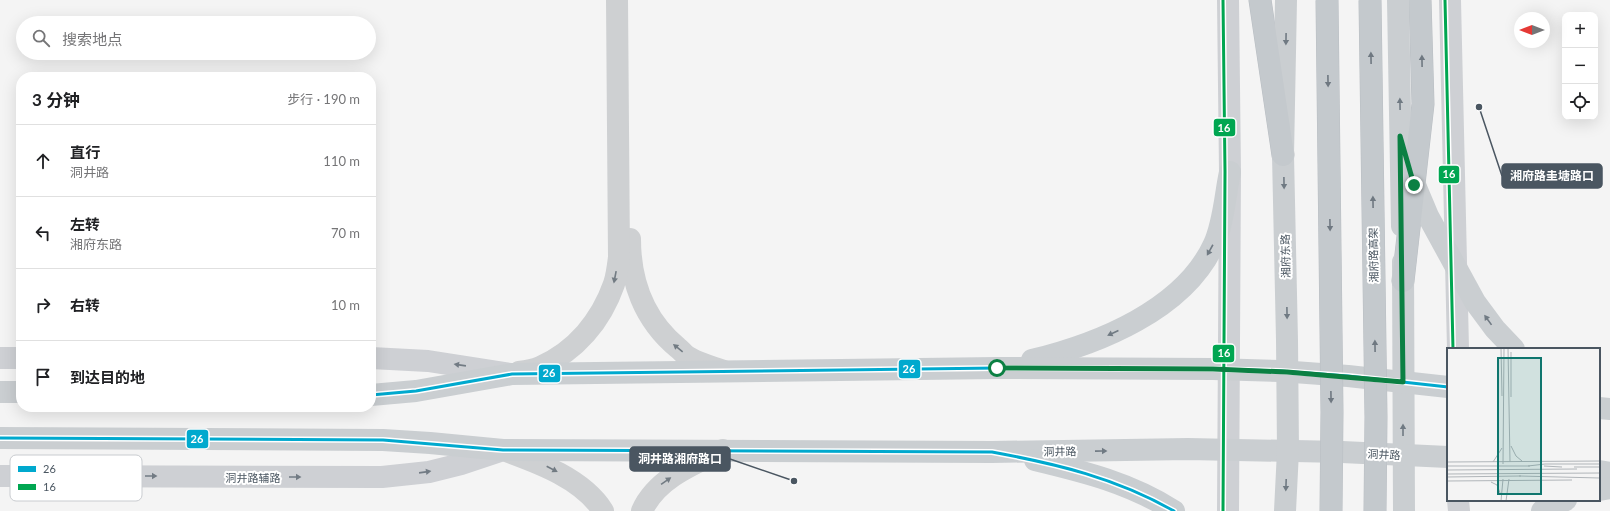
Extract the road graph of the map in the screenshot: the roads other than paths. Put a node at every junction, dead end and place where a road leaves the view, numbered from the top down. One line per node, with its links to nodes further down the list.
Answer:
1 (616, 0): 26 (street, one-way to 26)
2 (627, 0): 24 (street, one-way to 2)
3 (1228, 0): 13 (main road)
4 (1260, 0): 12 (highway)
5 (1286, 0): 12 (main road, 湘府东路, one-way to 12)
6 (1327, 0): 56 (highway, one-way to 56, bridge)
7 (1370, 0): 57 (highway, 湘府路高架, one-way to 7, bridge)
8 (1398, 0): 11 (main road, one-way to 8)
9 (1420, 0): 14 (highway, one-way to 9)
10 (1450, 0): 15 (main road)
11 (1400, 136): 14 (main road); 16 (main road)
12 (1283, 155): 25 (main road, 湘府东路, one-way to 25)
13 (1230, 172): 22 (main road, one-way to 22); 23 (main road)
14 (1414, 185): 15 (main road); 16 (highway)
15 (1455, 268): 17 (main road); 18 (main road, one-way to 15)
16 (1403, 281): 27 (main road)
17 (1458, 348)
18 (1513, 348)
19 (0, 358): 20 (main road)
20 (16, 358)
21 (376, 358): 26 (main road, one-way to 21)
22 (997, 368): 23 (main road); 24 (main road)
23 (1229, 370): 25 (main road); 37 (main road)
24 (724, 371): 26 (main road)
25 (1287, 372): 27 (main road); 38 (main road, 湘府东路)
26 (512, 374): 31 (main road)
27 (1403, 382): 28 (main road); 40 (main road, one-way to 27)
28 (1447, 387)
29 (0, 392): 30 (main road)
30 (16, 392)
31 (377, 395)
32 (1600, 408): 33 (main road)
33 (1610, 409)
34 (0, 438): 35 (main road, 洞井路)
35 (503, 450): 36 (main road, 洞井路); 46 (main road, 洞井路辅路, one-way to 35); 51 (street, one-way to 51)
36 (723, 450): 39 (main road, 洞井路); 52 (street, one-way to 36)
37 (1229, 450): 38 (main road, 洞井路); 39 (main road, 洞井路, one-way to 37); 54 (main road)
38 (1288, 451): 40 (main road, 洞井路); 55 (main road, 湘府东路, one-way to 55)
39 (992, 452): 53 (main road)
40 (1403, 455): 41 (main road, 洞井路); 58 (main road)
41 (1447, 457)
42 (1600, 472): 43 (main road)
43 (1610, 473)
44 (0, 476): 45 (main road, 洞井路辅路, one-way to 45)
45 (10, 476)
46 (142, 476)
47 (1610, 488): 48 (main road)
48 (1600, 490)
49 (1458, 501): 59 (main road)
50 (1564, 501): 60 (main road)
51 (603, 511)
52 (642, 511)
53 (1174, 511)
54 (1228, 511)
55 (1285, 511)
56 (1331, 511)
57 (1375, 511)
58 (1404, 511)
59 (1459, 511)
60 (1542, 511)

